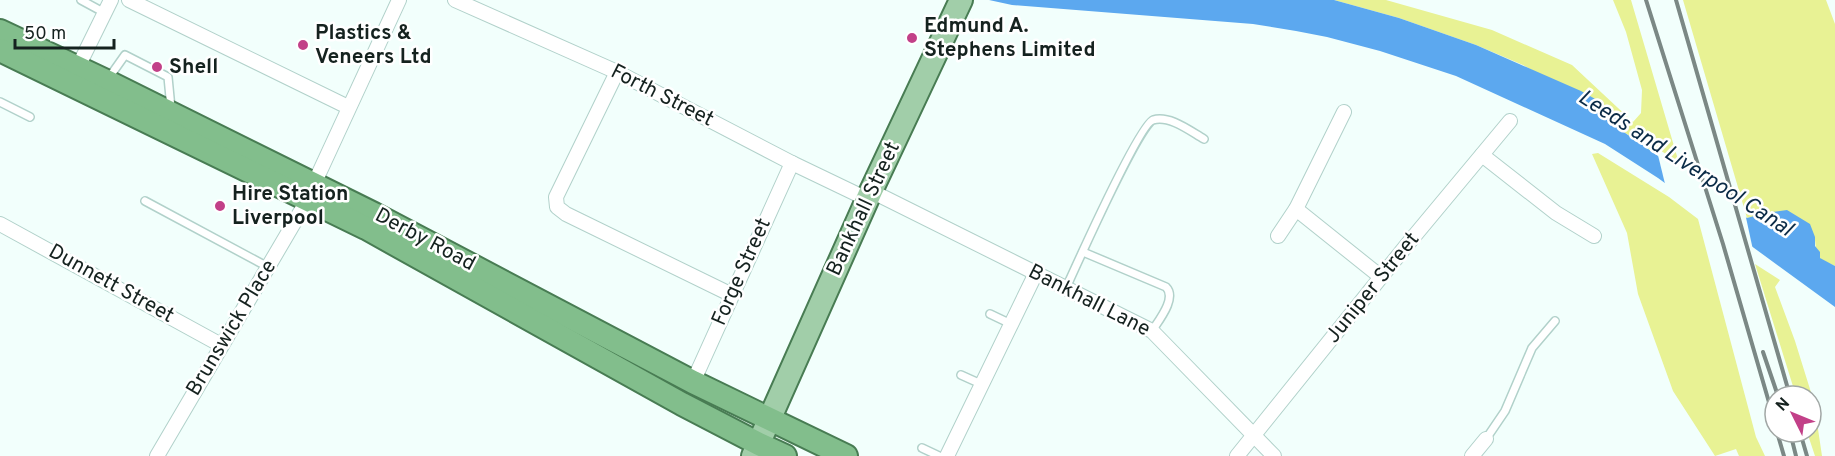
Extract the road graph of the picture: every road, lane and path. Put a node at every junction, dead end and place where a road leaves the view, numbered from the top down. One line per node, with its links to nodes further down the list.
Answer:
1 (81, 0): 6 (lane)
2 (129, 0): 12 (street)
3 (399, 0): 12 (street, Brunswick Place)
4 (455, 0): 9 (street, Forth Street)
5 (959, 5): 21 (main road, Bankhall Street)
6 (108, 6): 8 (street)
7 (0, 47): 8 (highway, Derby Road); 20 (highway, Derby Road)
8 (77, 69): 10 (highway, Derby Road)
9 (617, 72): 19 (street, Forth Street); 32 (street)
10 (106, 81): 14 (highway, Derby Road); 14 (lane)
11 (0, 102): 15 (lane)
12 (348, 107): 20 (street, Brunswick Place)
13 (1344, 112): 23 (street)
14 (171, 114): 20 (highway, Derby Road)
15 (30, 117)
16 (1510, 121): 18 (street, Juniper Street)
17 (1204, 139): 27 (lane)
18 (1482, 155): 26 (street); 30 (street, Juniper Street)
19 (792, 163): 21 (street, Forth Street); 32 (street, Forge Street)
20 (311, 192): 28 (street, Brunswick Place); 38 (highway, Derby Road); 46 (highway, Derby Road)
21 (869, 195): 29 (street, Bankhall Lane); 42 (main road, Bankhall Street)
22 (145, 201): 28 (lane)
23 (1296, 209): 25 (street); 30 (street)
24 (0, 224): 37 (street, Dunnett Street)
25 (1278, 236)
26 (1594, 236)
27 (1083, 252): 31 (lane); 36 (lane)
28 (268, 267): 37 (street, Brunswick Place)
29 (1036, 273): 31 (street, Bankhall Lane); 35 (street)
30 (1381, 277): 43 (street, Juniper Street)
31 (1066, 288): 36 (street, Bankhall Lane)
32 (732, 295): 40 (street, Forge Street)
33 (990, 314): 35 (lane)
34 (1555, 321): 44 (lane)
35 (1011, 324): 41 (street)
36 (1152, 331): 43 (street, Bankhall Lane)
37 (221, 345): 47 (street, Brunswick Place)
38 (641, 355): 40 (highway, Derby Road); 46 (highway)
39 (961, 375): 41 (lane)
40 (693, 382): 42 (highway, Derby Road)
41 (981, 384): 52 (street)
42 (770, 419): 46 (main road, Bankhall Street); 49 (highway); 50 (highway, Derby Road)
43 (1254, 435): 53 (street, Juniper Street); 54 (street, Bankhall Lane)
44 (1486, 439): 55 (street)
45 (922, 448): 51 (lane)
46 (756, 450): 48 (highway, Derby Road)
47 (157, 456)
48 (785, 456)
49 (818, 456)
50 (846, 456)
51 (939, 456)
52 (947, 456)
53 (1237, 456)
54 (1274, 456)
55 (1472, 456)

